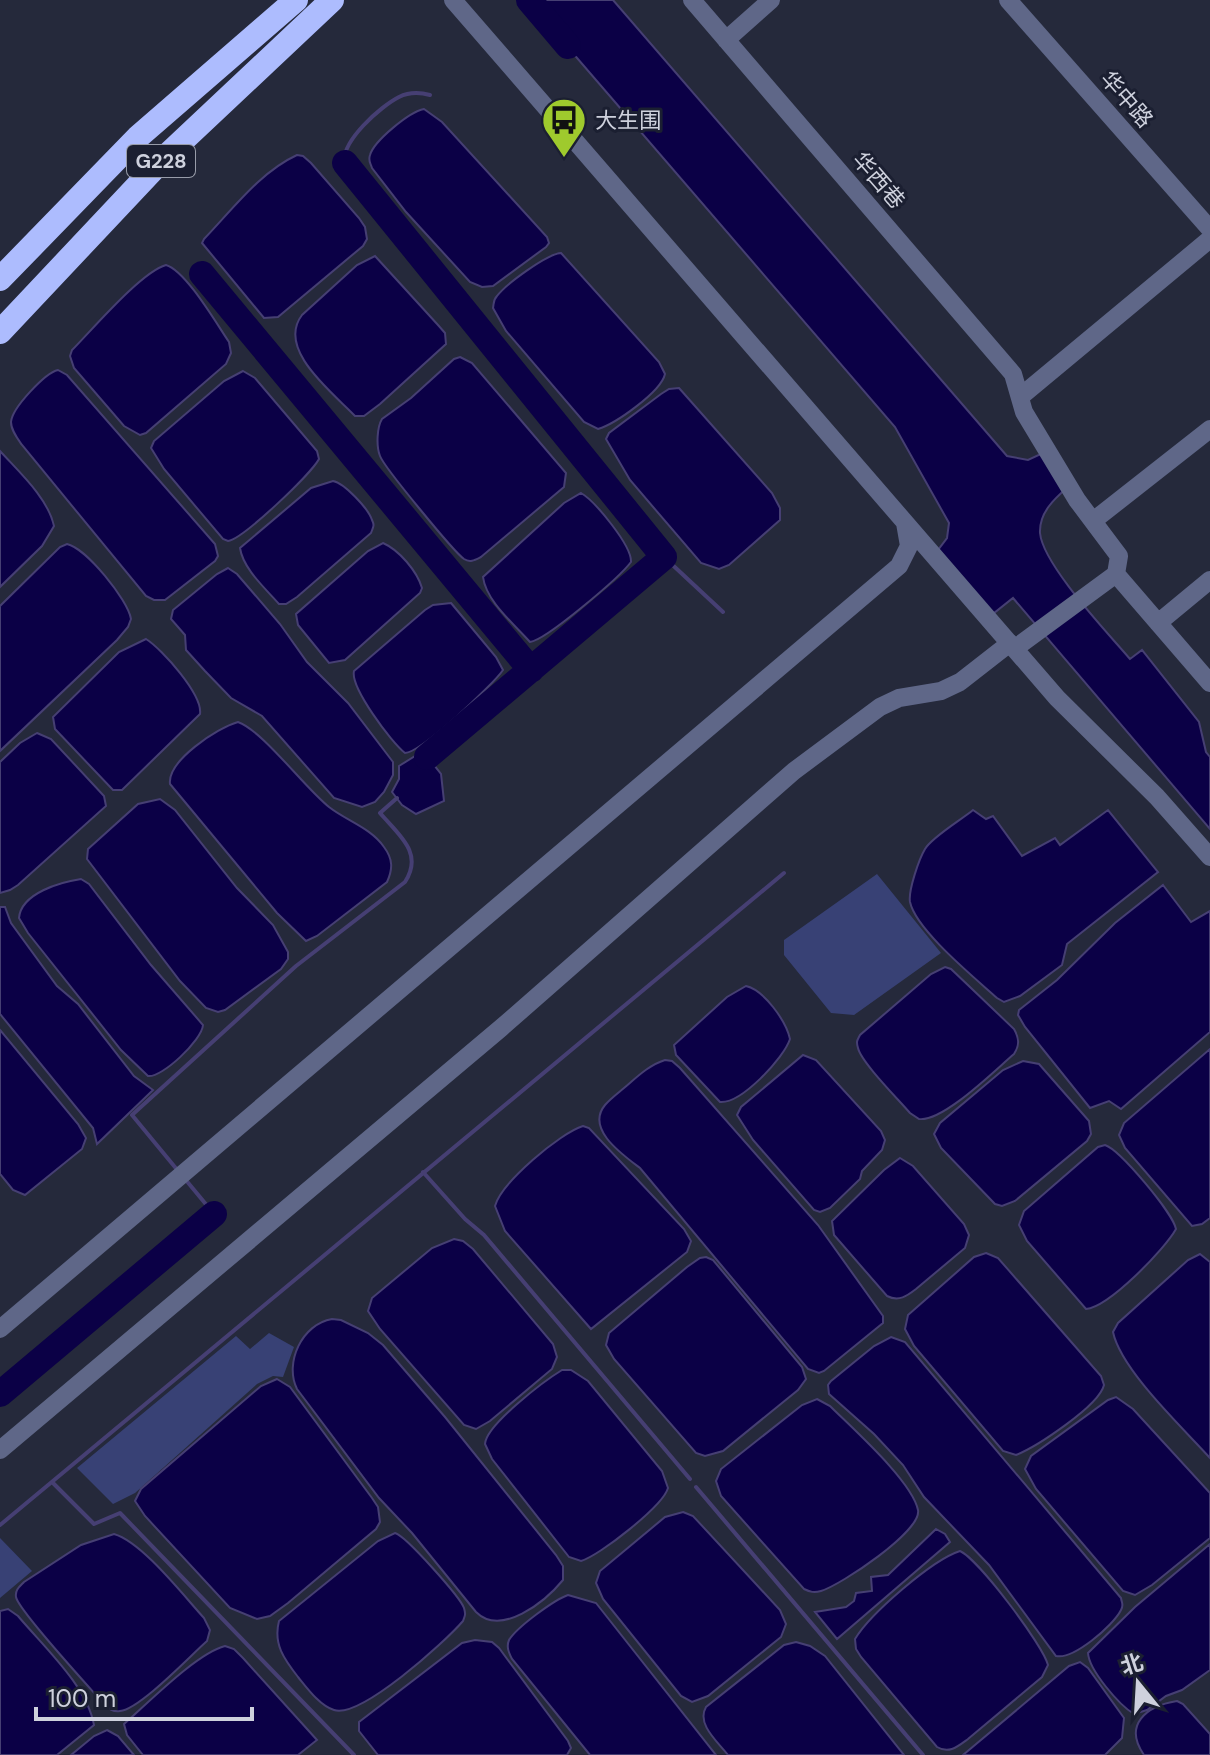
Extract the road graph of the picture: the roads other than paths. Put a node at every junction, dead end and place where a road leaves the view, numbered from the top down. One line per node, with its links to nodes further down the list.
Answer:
1 (296, 0): 10 (highway, G228)
2 (332, 0): 11 (highway, G228)
3 (453, 0): 15 (street)
4 (692, 0): 7 (street, 华西巷)
5 (771, 0): 7 (street)
6 (1008, 0): 8 (street, 华中路)
7 (726, 40): 12 (street, 华西巷)
8 (1210, 229)
9 (1210, 239): 12 (street)
10 (0, 279)
11 (0, 332)
12 (1020, 397): 14 (street, 华西巷)
13 (1210, 429): 14 (street)
14 (1093, 521): 16 (street, 华西巷)
15 (905, 523): 19 (street); 22 (street)
16 (1116, 574): 18 (street); 19 (street)
17 (1210, 580): 18 (street)
18 (1158, 623): 20 (street)
19 (1012, 646): 21 (street); 23 (street)
20 (1210, 683)
21 (1210, 857)
22 (0, 1329)
23 (0, 1450)

